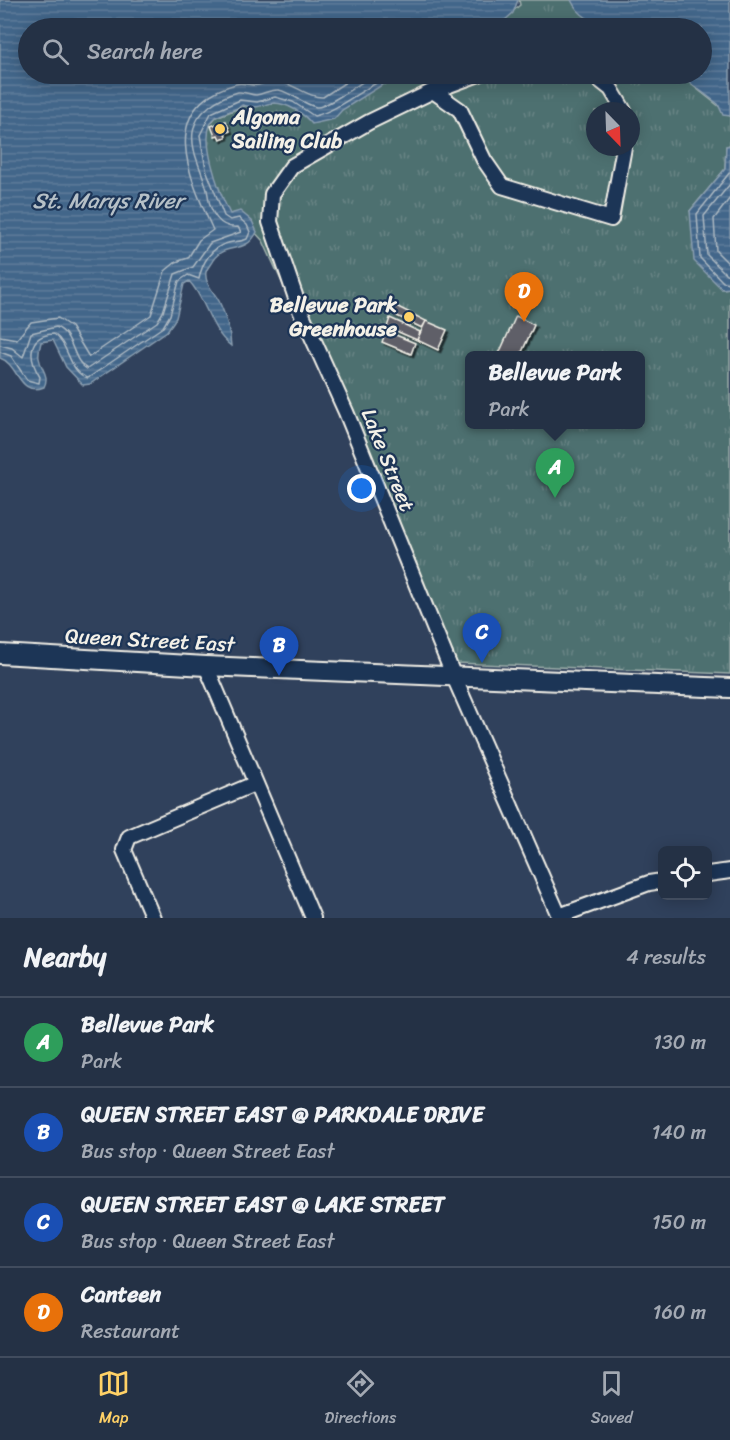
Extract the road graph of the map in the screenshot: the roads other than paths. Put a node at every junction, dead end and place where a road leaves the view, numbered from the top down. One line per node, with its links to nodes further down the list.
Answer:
1 (452, 84): 3 (street, Lake Street)
2 (604, 84): 4 (street)
3 (433, 91): 5 (street); 8 (street, Lake Street)
4 (618, 102)
5 (622, 156)
6 (0, 654): 7 (main road, Queen Street East)
7 (206, 666): 8 (main road, Queen Street East); 10 (street)
8 (454, 677): 9 (main road, Queen Street East); 14 (street, Lake Street)
9 (730, 688)
10 (254, 784): 15 (street); 16 (street)
11 (730, 871): 12 (street)
12 (712, 873)
13 (658, 882): 14 (street)
14 (560, 917)
15 (153, 918)
16 (314, 918)

